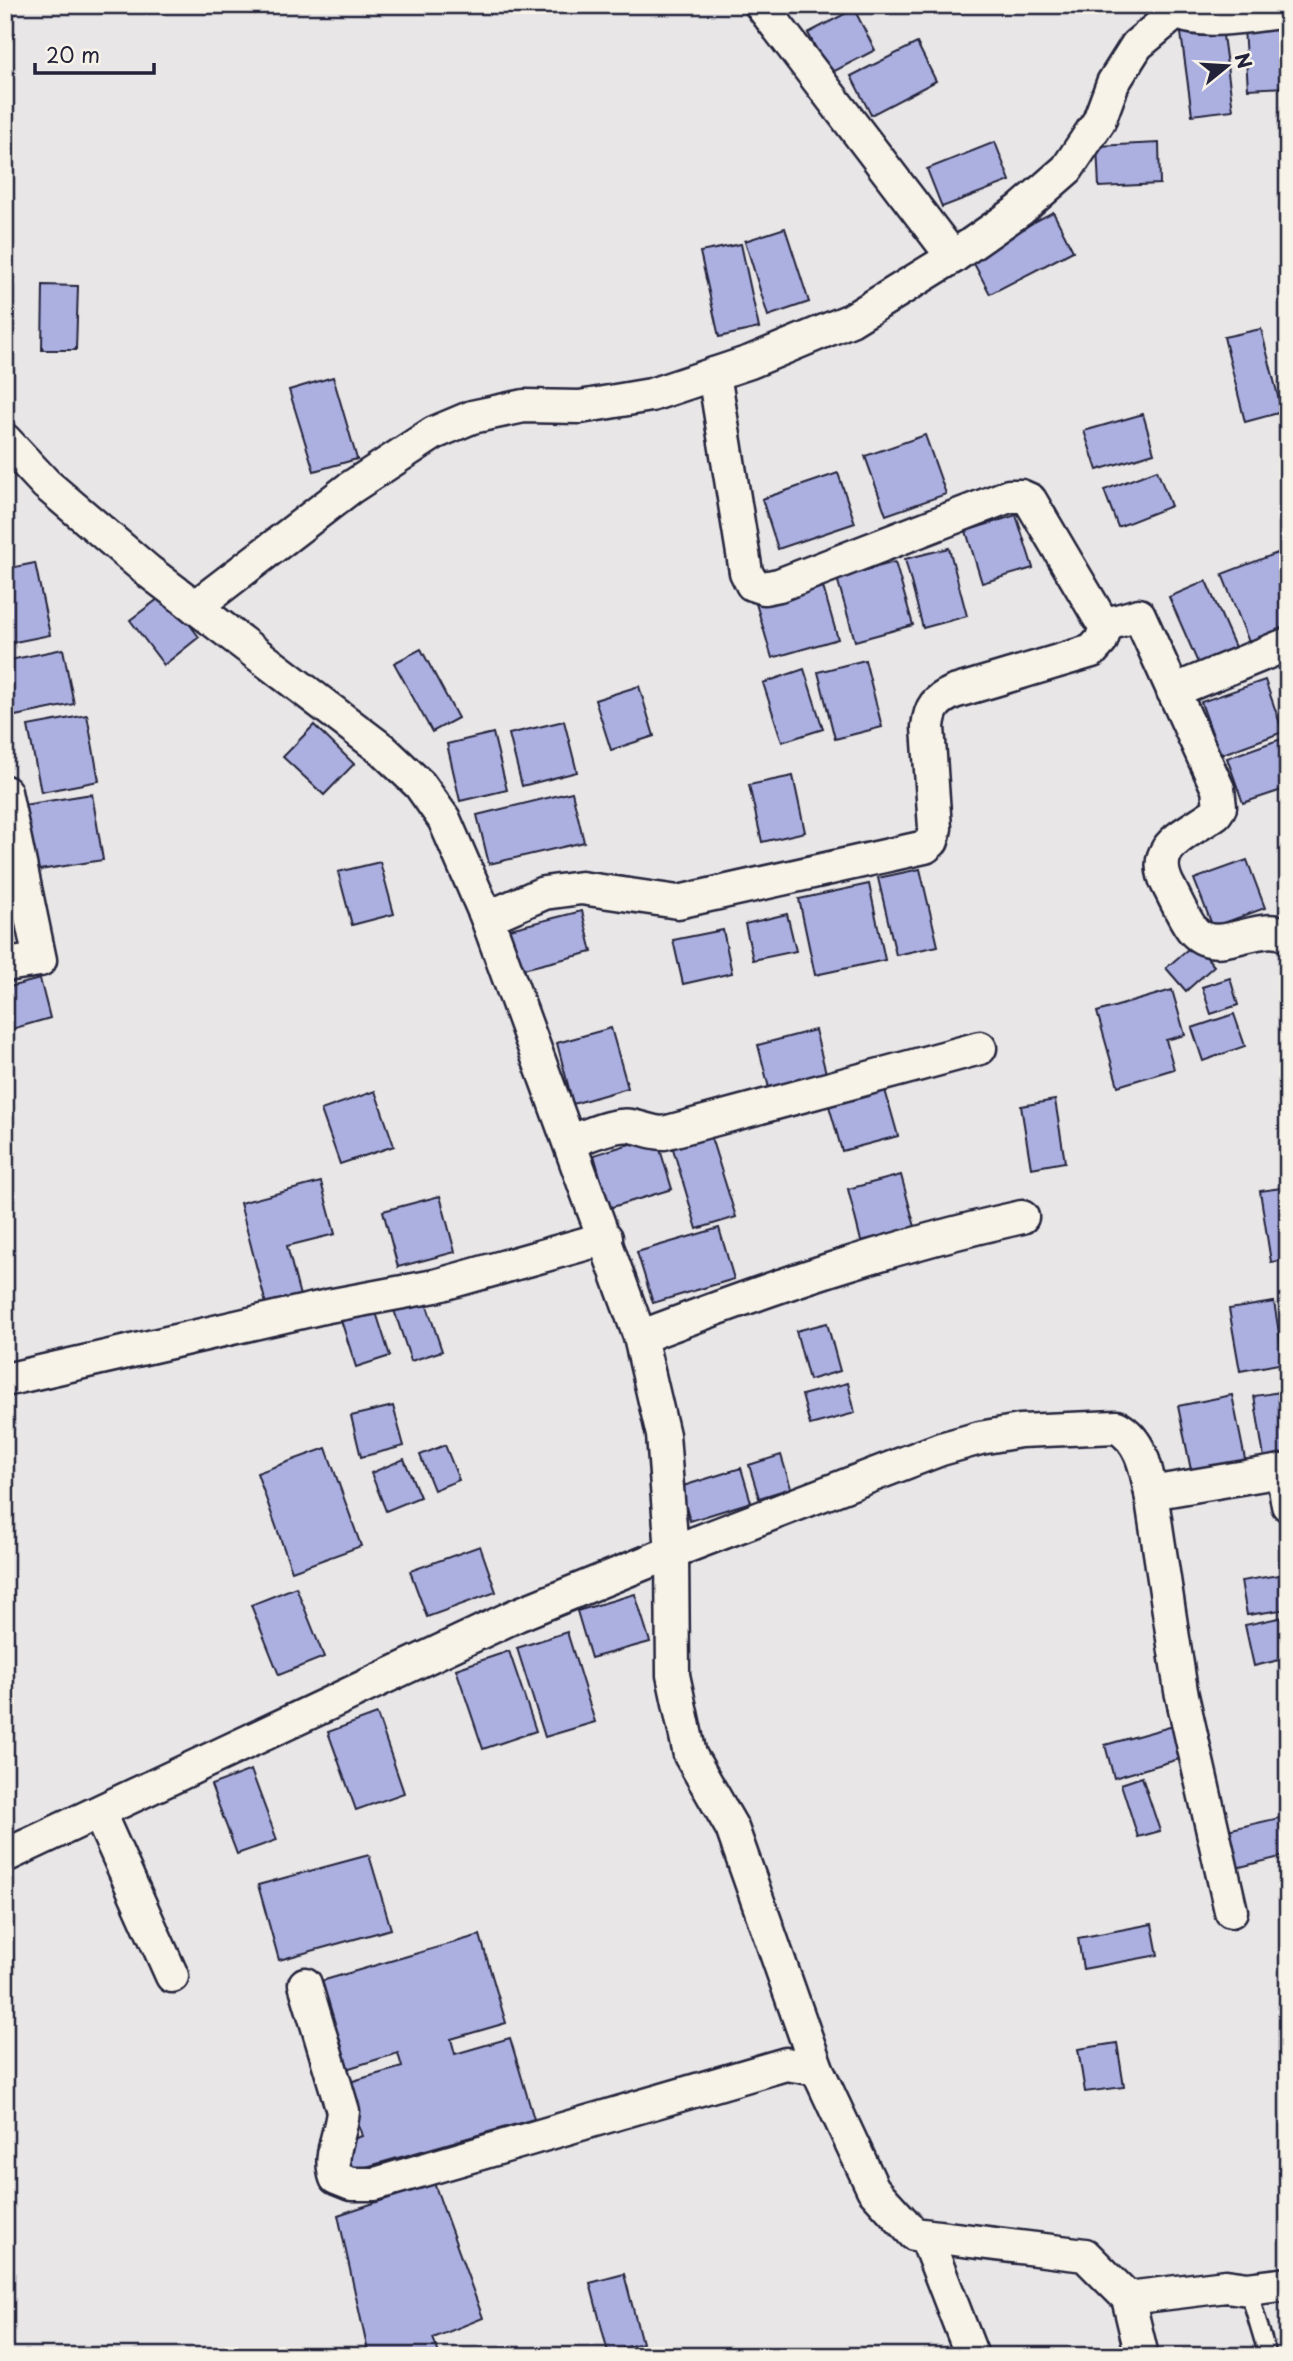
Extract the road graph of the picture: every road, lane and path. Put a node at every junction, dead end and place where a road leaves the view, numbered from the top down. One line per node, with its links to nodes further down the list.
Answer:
1 (761, 5): 4 (street)
2 (1171, 9): 3 (street); 4 (street)
3 (1288, 12)
4 (953, 257): 5 (street)
5 (714, 374): 7 (street); 8 (street)
6 (5, 440): 7 (street)
7 (195, 607): 12 (street)
8 (1107, 624): 10 (street); 12 (street)
9 (1288, 643): 10 (street)
10 (1173, 691): 13 (street)
11 (5, 792): 14 (street)
12 (487, 918): 16 (street)
13 (1288, 936)
14 (5, 965)
15 (980, 1048): 16 (street)
16 (570, 1141): 18 (street)
17 (1022, 1216): 19 (street)
18 (606, 1238): 19 (street); 20 (street)
19 (640, 1337): 24 (street)
20 (5, 1380)
21 (1285, 1470): 22 (street); 23 (street)
22 (1152, 1493): 24 (street); 27 (street)
23 (1288, 1505)
24 (672, 1552): 25 (street); 30 (street)
25 (99, 1813): 26 (street); 28 (street)
26 (5, 1856)
27 (1231, 1911)
28 (172, 1976)
29 (305, 1984): 30 (street)
30 (817, 2068): 31 (street)
31 (926, 2237): 34 (street); 35 (street)
32 (1288, 2284): 33 (street)
33 (1248, 2289): 34 (street); 37 (lane)
34 (1128, 2298): 36 (street)
35 (972, 2356)
36 (1142, 2356)
37 (1268, 2356)

